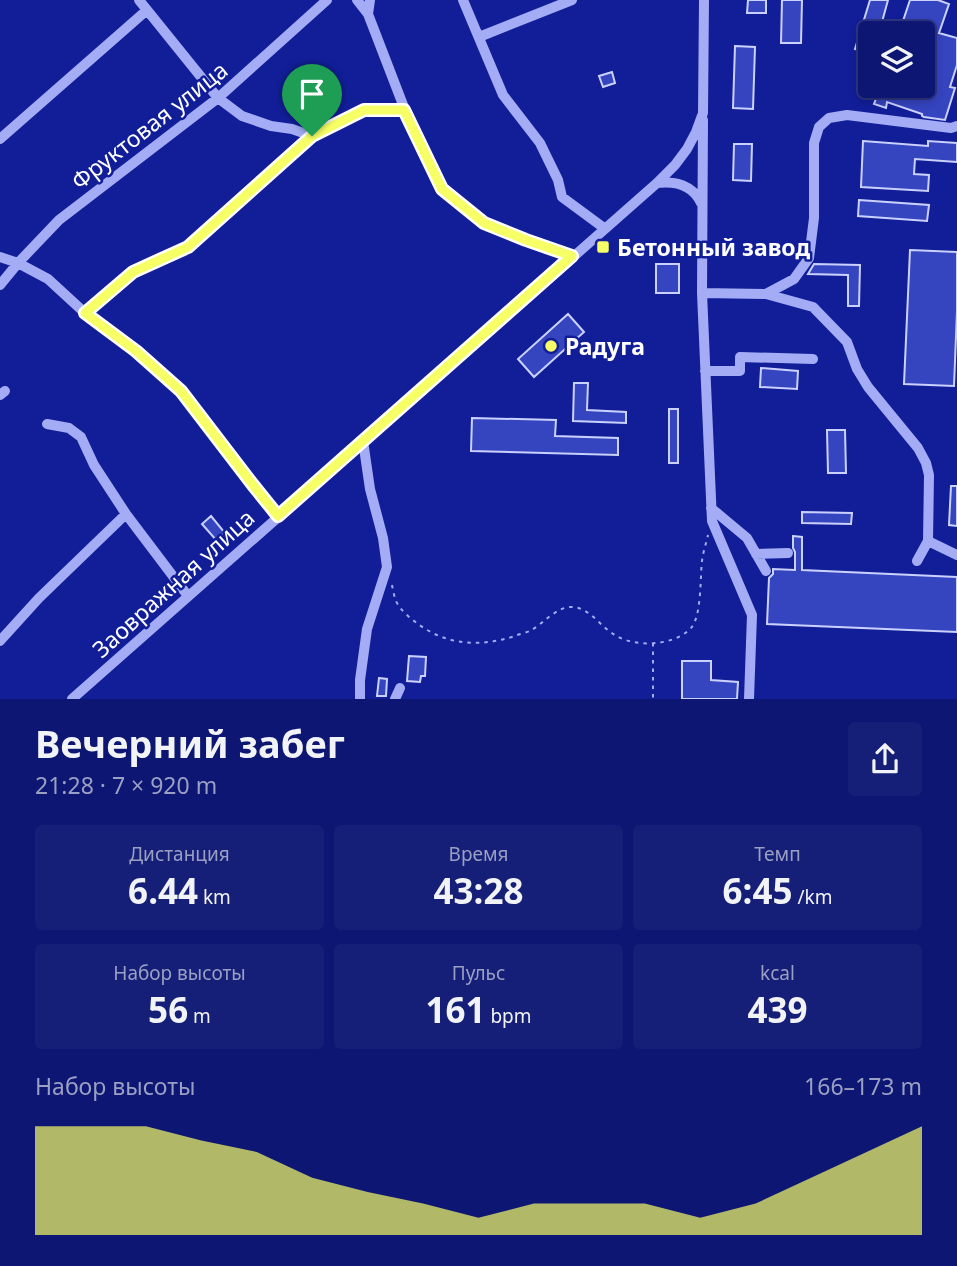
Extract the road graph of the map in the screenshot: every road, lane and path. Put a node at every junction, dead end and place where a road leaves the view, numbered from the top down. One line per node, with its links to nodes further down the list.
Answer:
1 (139, 0): 8 (street)
2 (327, 0): 11 (street, Фруктовая улица)
3 (356, 0): 9 (street)
4 (370, 0): 9 (street)
5 (464, 0): 10 (street)
6 (572, 0): 10 (street)
7 (705, 0): 13 (street, Заовражная улица)
8 (146, 10): 11 (street); 16 (street)
9 (368, 14): 12 (street)
10 (479, 37): 19 (street)
11 (218, 98): 15 (street); 22 (street, Фруктовая улица)
12 (404, 110): 15 (street); 20 (street)
13 (703, 113): 17 (street, Заовражная улица); 18 (street)
14 (957, 126): 25 (street)
15 (312, 136): 26 (street)
16 (0, 139)
17 (657, 183): 18 (street); 19 (street, Заовражная улица)
18 (702, 207): 24 (street)
19 (604, 228): 20 (street, Заовражная улица)
20 (572, 256): 31 (street, Заовражная улица)
21 (0, 257): 22 (street)
22 (18, 263): 23 (street, Фруктовая улица); 26 (street)
23 (0, 285)
24 (702, 293): 25 (street); 29 (street)
25 (766, 294): 36 (street)
26 (85, 313): 27 (street)
27 (136, 351): 34 (path)
28 (813, 359): 29 (street)
29 (705, 371): 32 (street)
30 (47, 425): 33 (street)
31 (363, 441): 34 (street, Заовражная улица); 41 (street)
32 (711, 508): 35 (street); 37 (street)
33 (126, 514): 43 (street); 44 (street)
34 (278, 516): 43 (street, Заовражная улица)
35 (712, 521): 45 (path); 51 (street)
36 (928, 541): 39 (street); 40 (street)
37 (755, 554): 38 (street); 42 (street)
38 (788, 554)
39 (957, 555)
40 (917, 561)
41 (387, 567): 45 (path); 48 (street)
42 (766, 571)
43 (188, 596): 47 (street, Заовражная улица)
44 (0, 641)
45 (653, 642): 50 (path)
46 (400, 688): 49 (street)
47 (72, 699)
48 (360, 699)
49 (395, 699)
50 (653, 699)
51 (749, 699)

